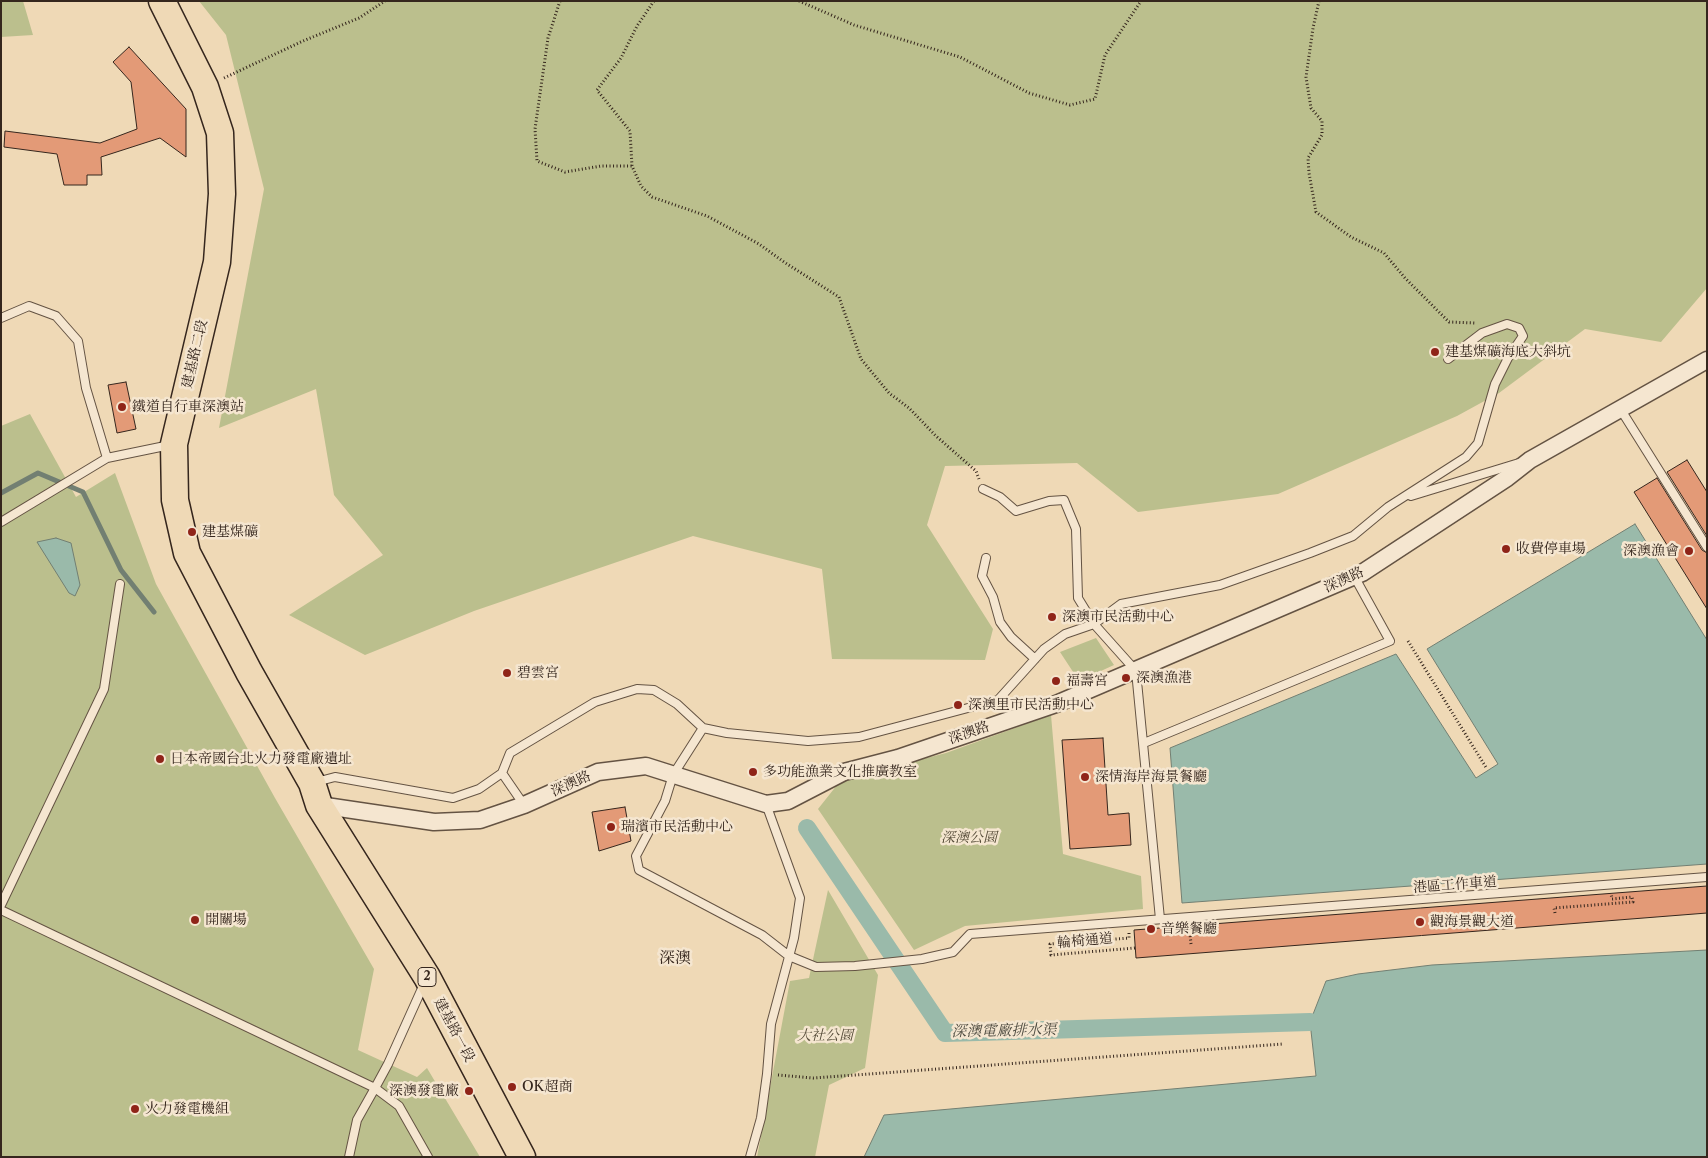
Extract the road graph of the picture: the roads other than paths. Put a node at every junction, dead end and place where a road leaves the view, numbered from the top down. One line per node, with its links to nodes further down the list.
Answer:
1 (162, 1): 6 (main road, 建基路二段 / 2)
2 (1, 318): 7 (lane)
3 (1448, 359): 10 (lane)
4 (1707, 360): 5 (street, 深澳路)
5 (1621, 410): 8 (street, 深澳路); 12 (lane)
6 (174, 444): 7 (lane); 23 (main road, 建基路二段 / 2)
7 (107, 458): 11 (lane)
8 (1530, 460): 10 (lane); 14 (street, 深澳路)
9 (983, 488): 16 (lane)
10 (1402, 499): 16 (lane)
11 (1, 522)
12 (1707, 547)
13 (986, 558): 17 (lane)
14 (1354, 576): 18 (street, 深澳路); 20 (lane)
15 (120, 584): 27 (lane)
16 (1094, 624): 17 (lane); 18 (lane)
17 (1035, 659): 19 (lane)
18 (1136, 671): 20 (lane); 24 (street, 深澳路)
19 (703, 728): 21 (lane); 22 (lane)
20 (1144, 743): 29 (lane)
21 (502, 773): 23 (lane); 25 (lane)
22 (673, 776): 24 (street, 深澳路); 25 (street, 深澳路); 30 (lane, 港區工作車道)
23 (316, 794): 25 (street, 深澳路); 31 (main road, 建基路一段 / 2)
24 (766, 804): 30 (lane)
25 (524, 805)
26 (1707, 877): 29 (lane, 港區工作車道)
27 (1, 905)
28 (1, 910): 32 (lane)
29 (1160, 919): 30 (lane, 港區工作車道)
30 (789, 956): 36 (lane)
31 (427, 977): 32 (lane); 35 (main road, 建基路一段 / 2)
32 (375, 1088): 33 (lane); 34 (lane)
33 (349, 1157)
34 (428, 1157)
35 (522, 1157)
36 (750, 1157)

